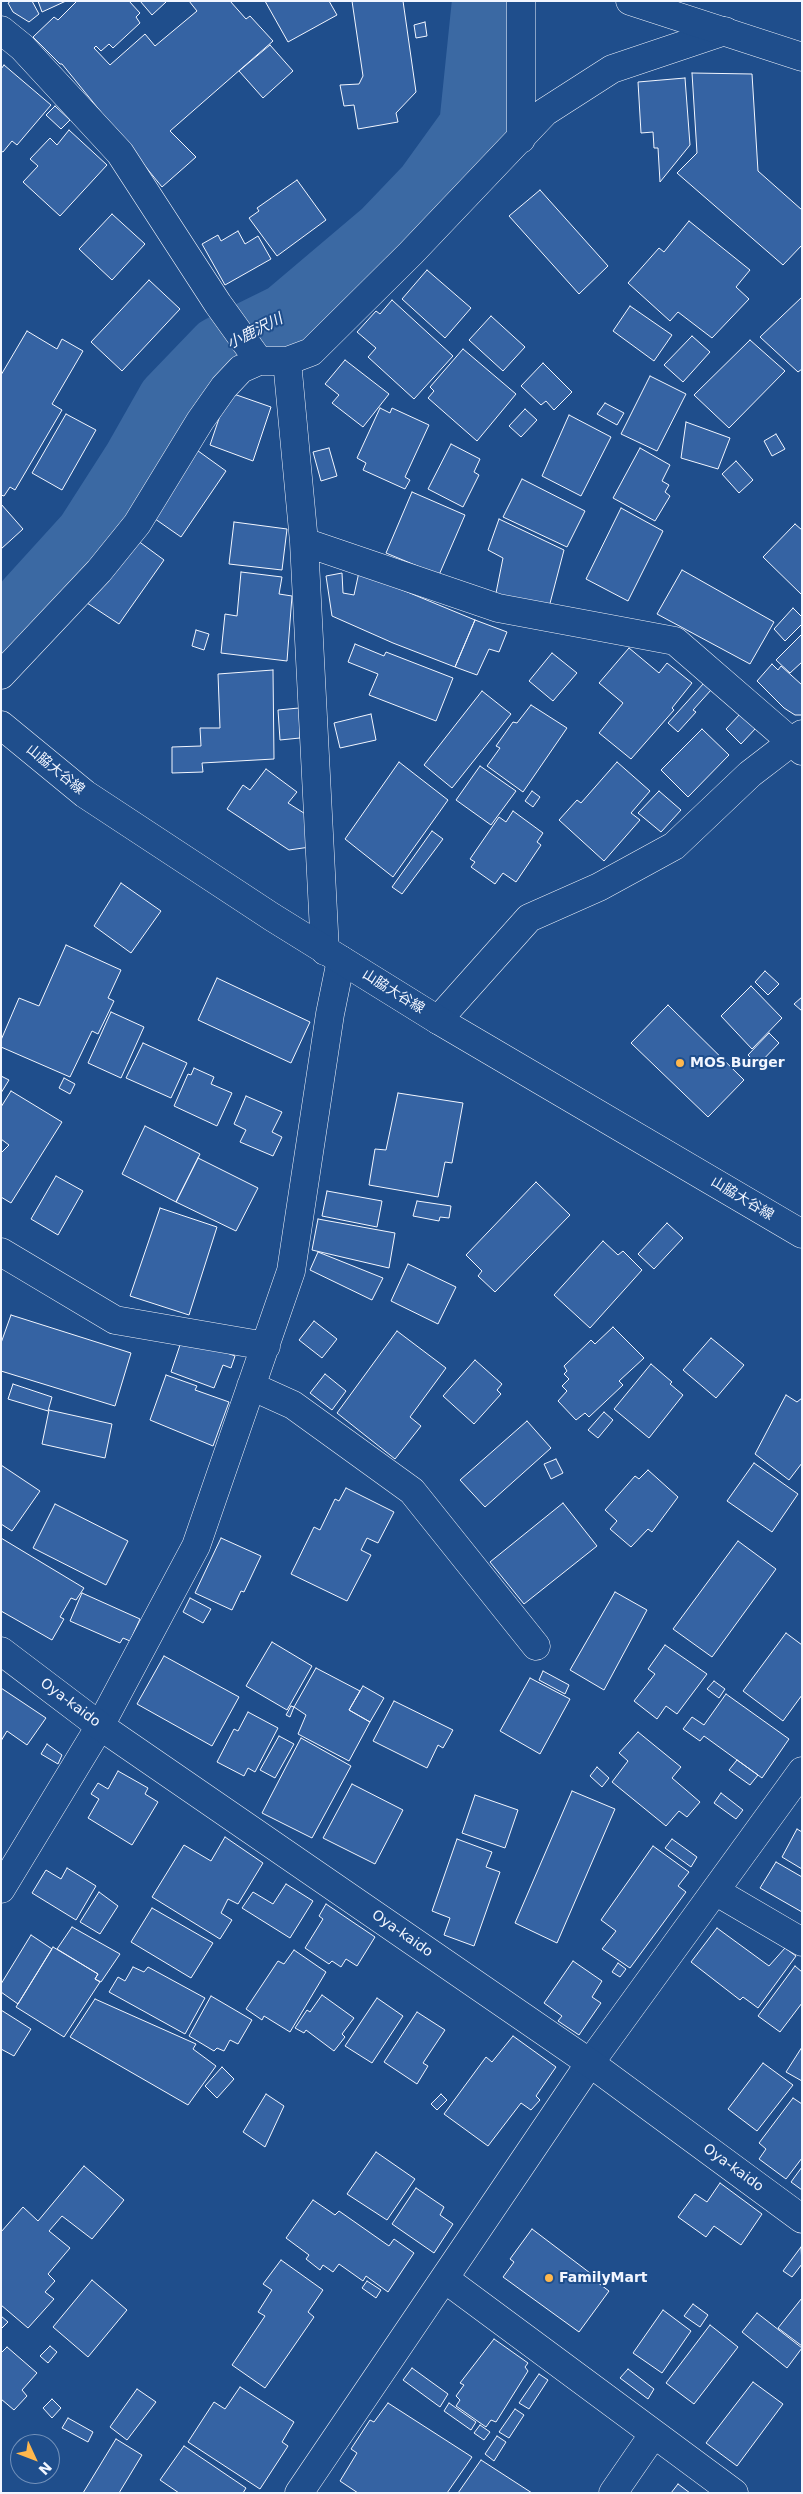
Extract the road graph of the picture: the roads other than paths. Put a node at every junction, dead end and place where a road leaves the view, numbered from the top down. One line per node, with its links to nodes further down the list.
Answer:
1 (521, 1): 6 (street)
2 (630, 1): 4 (street)
3 (1, 30): 7 (street)
4 (725, 31): 5 (street); 6 (street)
5 (802, 57)
6 (521, 139): 8 (street)
7 (259, 361): 8 (street); 10 (street)
8 (287, 361): 9 (street)
9 (304, 542): 12 (street); 13 (street)
10 (1, 675)
11 (1, 725): 13 (street, 山脇大谷線)
12 (798, 742): 14 (street)
13 (333, 955): 14 (street, 山脇大谷線); 17 (street)
14 (438, 1020): 15 (street, 山脇大谷線)
15 (802, 1234)
16 (1, 1252): 17 (street)
17 (266, 1346): 18 (street)
18 (251, 1386): 19 (street); 21 (street)
19 (536, 1646)
20 (1, 1651): 21 (street, Oya-kaido)
21 (100, 1726): 23 (street); 26 (street, Oya-kaido)
22 (802, 1771): 24 (street)
23 (1, 1889)
24 (715, 1892): 25 (street); 26 (street)
25 (802, 1942)
26 (590, 2063): 27 (street, Oya-kaido); 28 (street)
27 (802, 2219)
28 (445, 2279): 29 (street); 30 (street)
29 (653, 2435): 31 (street); 32 (street)
30 (300, 2493)
31 (613, 2493)
32 (734, 2493)

